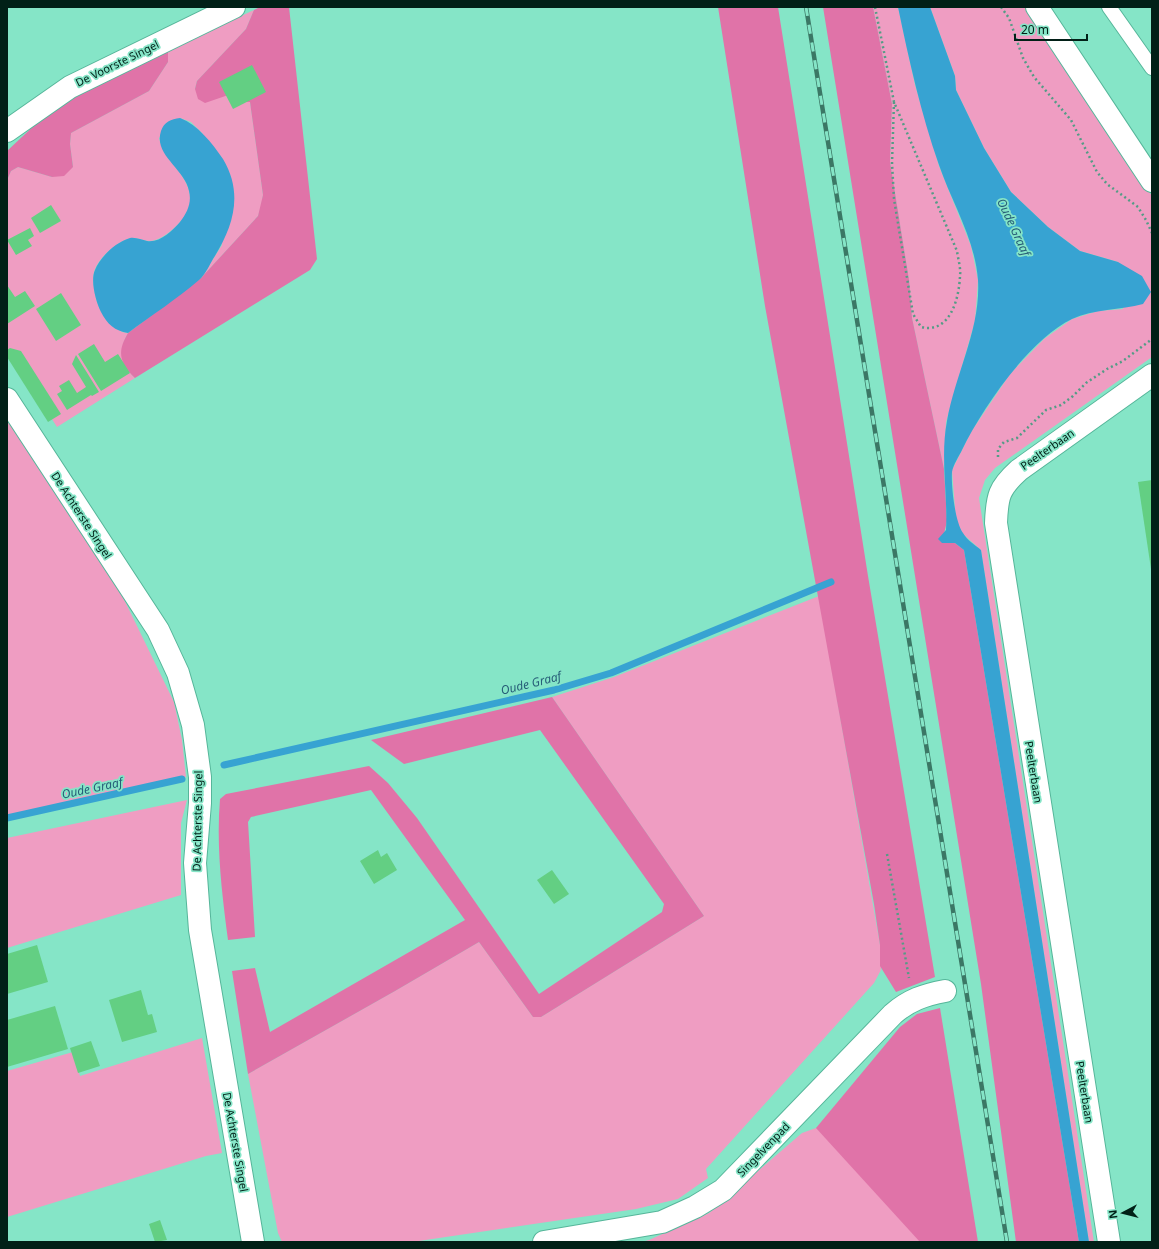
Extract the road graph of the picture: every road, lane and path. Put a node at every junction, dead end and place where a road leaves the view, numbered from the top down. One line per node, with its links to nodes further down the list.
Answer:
1 (234, 7): 8 (street, De Voorste Singel)
2 (875, 7): 7 (path)
3 (1001, 7): 10 (path)
4 (1038, 7): 9 (street)
5 (1109, 7): 6 (lane)
6 (1152, 68)
7 (894, 102): 7 (path)
8 (7, 131)
9 (1152, 181)
10 (1152, 233)
11 (1152, 339): 14 (path)
12 (1152, 375): 14 (street, Peelterbaan)
13 (7, 399): 18 (street, De Achterste Singel)
14 (1005, 483): 20 (street, Peelterbaan)
15 (887, 854): 17 (path)
16 (945, 991): 17 (street, Singelvenpad)
17 (914, 1000): 19 (street, Singelvenpad)
18 (253, 1242)
19 (544, 1242)
20 (1110, 1242)

